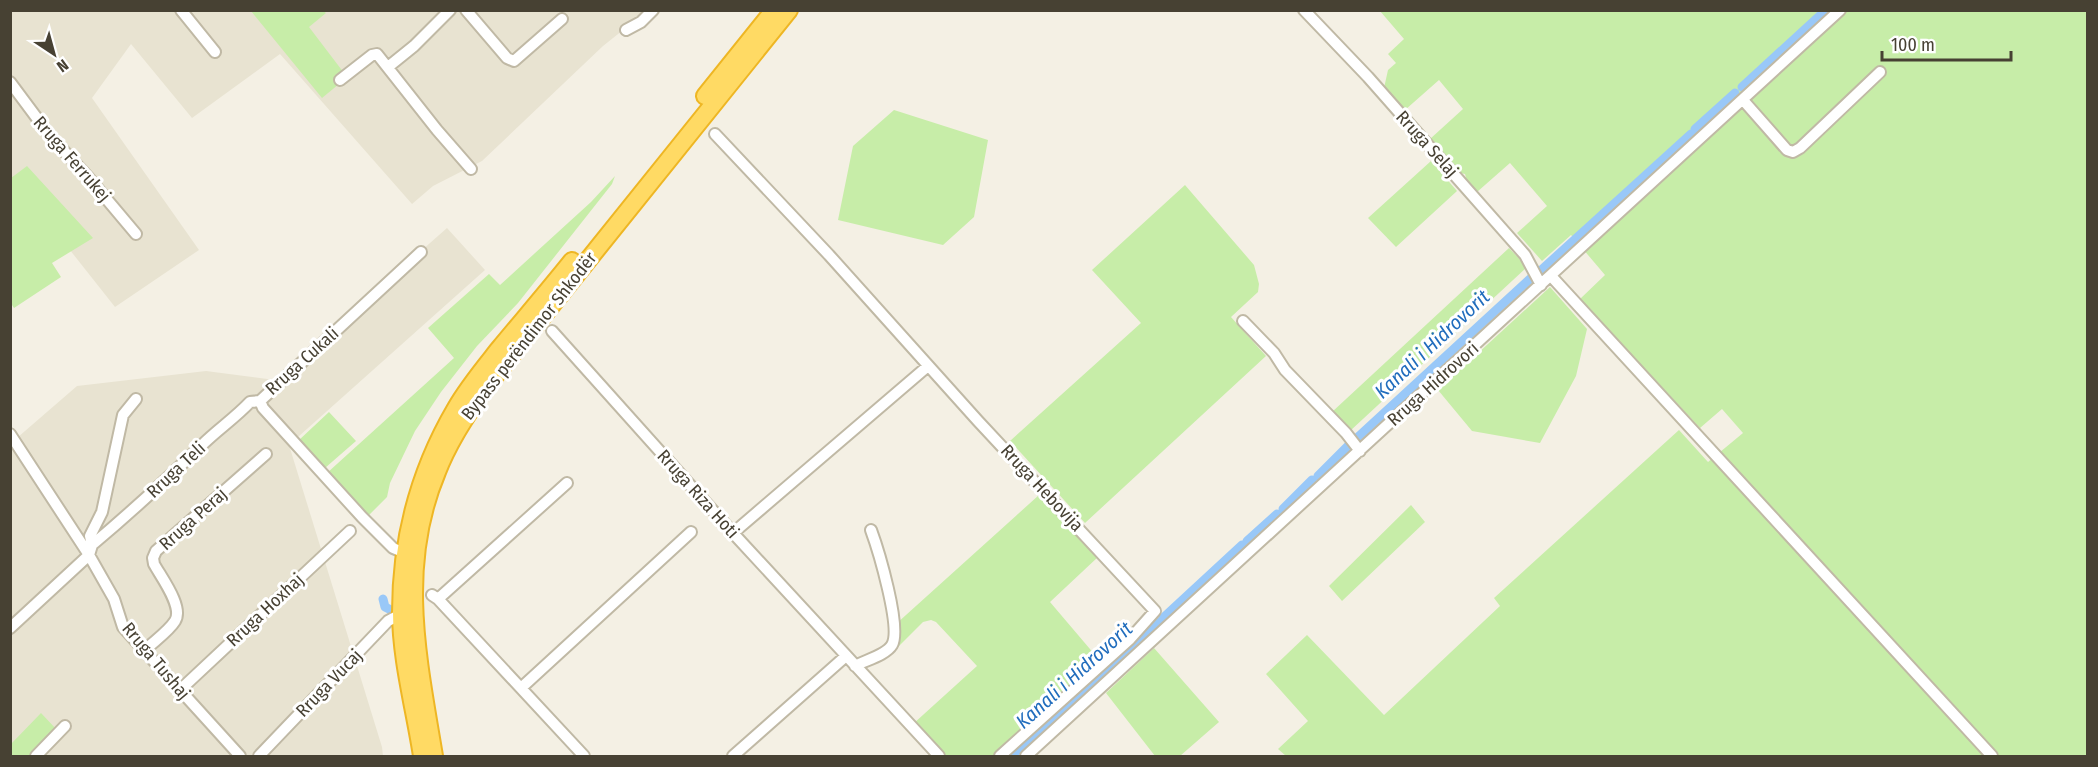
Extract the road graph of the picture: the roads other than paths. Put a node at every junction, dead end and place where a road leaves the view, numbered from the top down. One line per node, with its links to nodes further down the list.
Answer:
1 (181, 10): 11 (street)
2 (450, 10): 12 (street)
3 (466, 10): 9 (street)
4 (653, 10): 10 (street)
5 (774, 10): 37 (highway, Bypass perëndimor Shkodër)
6 (789, 10): 50 (highway, Bypass perëndimor Shkodër)
7 (1304, 10): 22 (street, Rruga Selaj)
8 (1840, 10): 16 (street, Rruga Hidrovori)
9 (562, 19)
10 (626, 30)
11 (215, 52)
12 (388, 67): 14 (street); 18 (street)
13 (1880, 72): 16 (street)
14 (340, 80)
15 (10, 82): 19 (street, Rruga Ferrukej)
16 (1743, 100): 21 (street, Rruga Hidrovori)
17 (714, 134): 25 (street, Rruga Hebovija)
18 (471, 170)
19 (136, 234)
20 (422, 252): 27 (street, Rruga Cukali)
21 (1551, 276): 22 (street, Rruga Hidrovori); 56 (street)
22 (1541, 285): 29 (street, Rruga Hidrovori)
23 (1243, 321): 29 (street)
24 (552, 331): 35 (street, Rruga Riza Hoti)
25 (928, 366): 35 (street); 54 (street, Rruga Hebovija)
26 (136, 399): 36 (street)
27 (260, 401): 36 (street, Rruga Teli); 37 (street, Rruga Cukali)
28 (10, 434): 36 (street, Rruga Tushaj)
29 (1360, 451): 55 (street, Rruga Hidrovori)
30 (266, 454): 40 (street, Rruga Peraj)
31 (567, 483): 43 (street)
32 (872, 530): 42 (street)
33 (350, 531): 44 (street, Rruga Hoxhaj)
34 (691, 532): 43 (street)
35 (733, 533): 41 (street, Rruga Riza Hoti)
36 (91, 550): 39 (street, Rruga Teli); 40 (street, Rruga Tushaj)
37 (405, 553): 38 (highway, Bypass perëndimor Shkodër)
38 (401, 614): 48 (street, Rruga Vucaj); 49 (highway, Bypass perëndimor Shkodër)
39 (10, 628)
40 (144, 651): 44 (street, Rruga Tushaj)
41 (846, 656): 42 (street, Rruga Riza Hoti); 52 (street)
42 (855, 666): 53 (street, Rruga Riza Hoti)
43 (521, 688): 51 (street)
44 (180, 690): 47 (street, Rruga Tushaj)
45 (65, 726): 46 (street)
46 (36, 756)
47 (240, 756)
48 (259, 756)
49 (423, 756)
50 (434, 756)
51 (584, 756)
52 (733, 756)
53 (939, 756)
54 (1000, 756)
55 (1026, 756)
56 (1992, 756)

